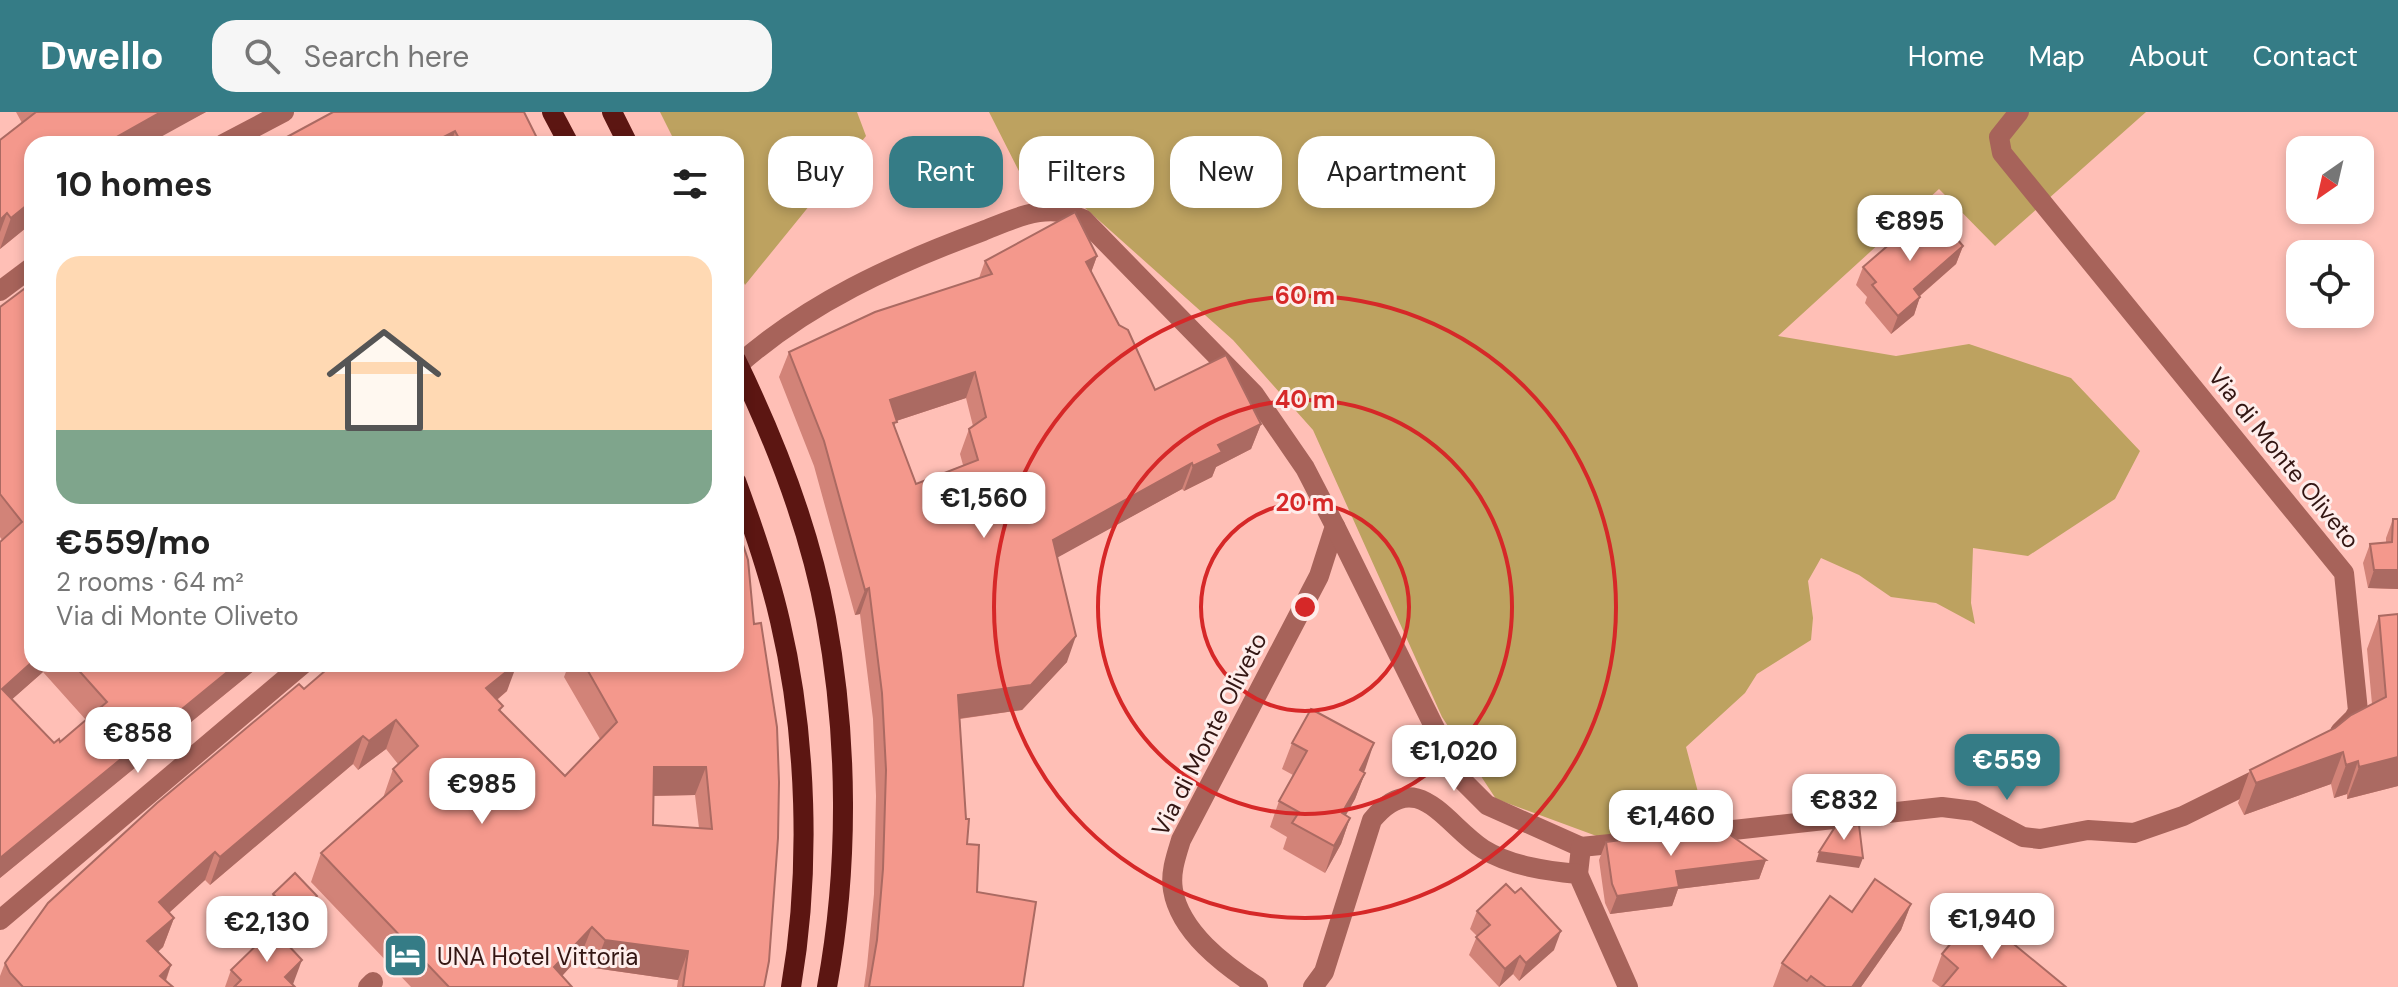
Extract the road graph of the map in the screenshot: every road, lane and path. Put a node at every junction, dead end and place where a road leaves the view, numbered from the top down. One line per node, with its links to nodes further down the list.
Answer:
1 (284, 112): 5 (street)
2 (552, 112): 6 (main road)
3 (612, 112): 7 (main road)
4 (2019, 112): 15 (street, Via di Monte Oliveto)
5 (238, 136)
6 (565, 136)
7 (624, 136)
8 (24, 273): 9 (street)
9 (0, 291)
10 (744, 359): 13 (street)
11 (744, 380): 23 (main road)
12 (744, 503): 22 (main road)
13 (1335, 526): 19 (street); 24 (street, Via di Monte Oliveto)
14 (294, 672): 21 (street)
15 (2327, 742)
16 (2290, 763): 17 (street)
17 (1675, 837)
18 (1644, 840): 19 (street)
19 (1581, 847): 20 (street)
20 (1578, 874): 25 (street); 26 (street)
21 (0, 920)
22 (791, 987)
23 (827, 987)
24 (1258, 987)
25 (1313, 987)
26 (1628, 987)

